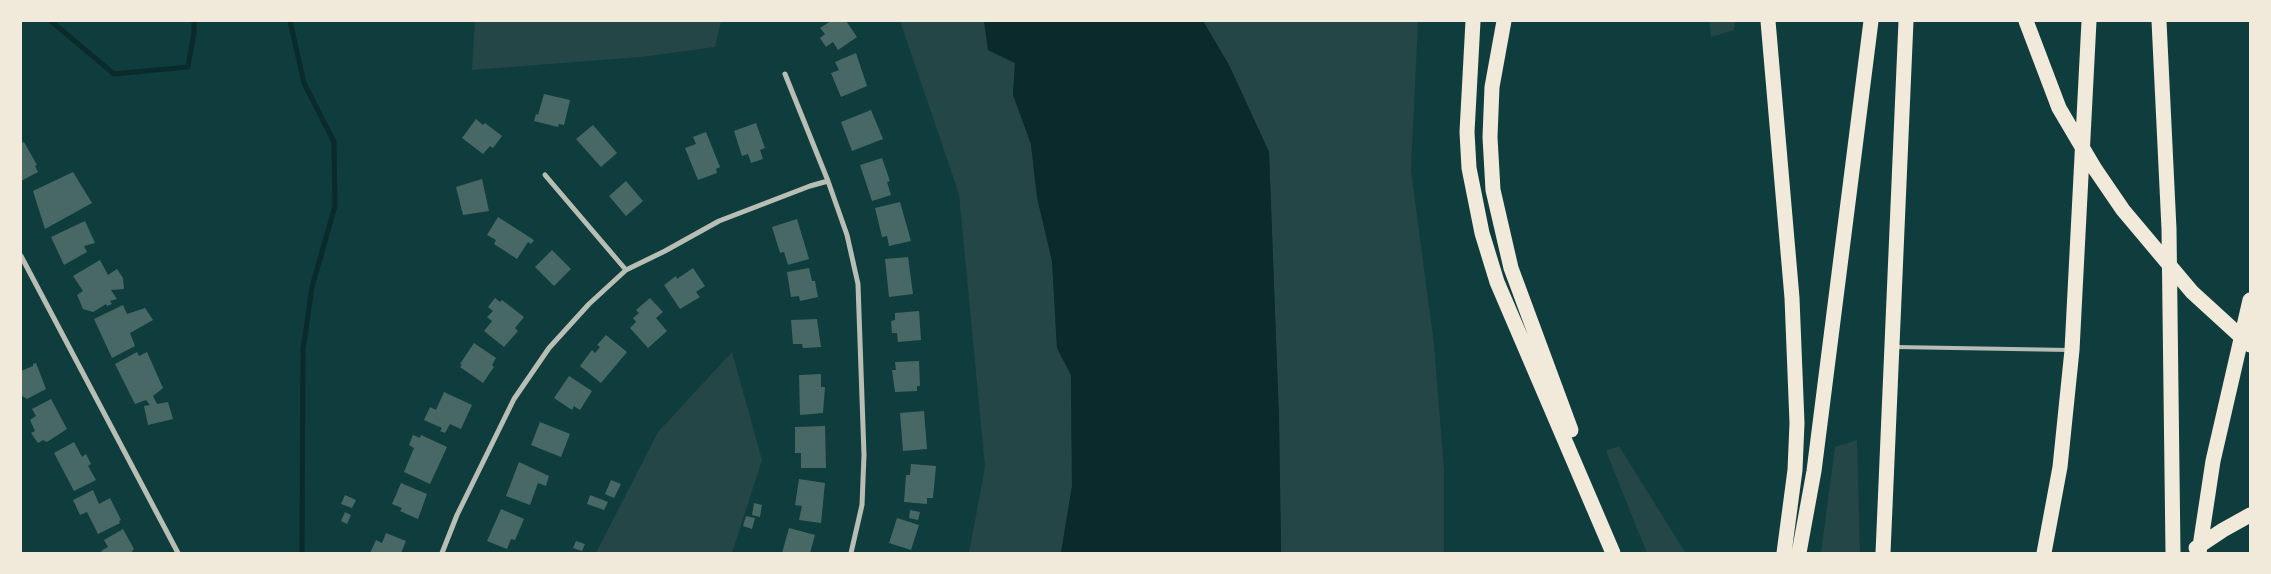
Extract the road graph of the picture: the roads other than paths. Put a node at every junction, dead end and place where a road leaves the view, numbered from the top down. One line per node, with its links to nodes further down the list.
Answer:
1 (1473, 21): 24 (highway)
2 (1504, 21): 24 (highway)
3 (1768, 21): 25 (highway)
4 (1871, 21): 26 (highway)
5 (1906, 21): 16 (highway)
6 (2026, 21): 15 (highway)
7 (2089, 21): 17 (highway)
8 (2159, 21): 29 (highway)
9 (785, 74): 11 (street)
10 (545, 175): 13 (street)
11 (828, 181): 13 (street); 23 (street)
12 (21, 256): 21 (street)
13 (626, 270): 22 (street)
14 (2250, 300): 31 (highway)
15 (2250, 345)
16 (1892, 347): 17 (lane); 27 (highway)
17 (2072, 350): 28 (highway)
18 (2250, 511): 20 (highway)
19 (2250, 515): 20 (highway)
20 (2223, 530): 30 (highway)
21 (178, 553)
22 (442, 553)
23 (850, 553)
24 (1615, 553)
25 (1784, 553)
26 (1800, 553)
27 (1883, 553)
28 (2044, 553)
29 (2173, 553)
30 (2189, 553)
31 (2199, 553)

